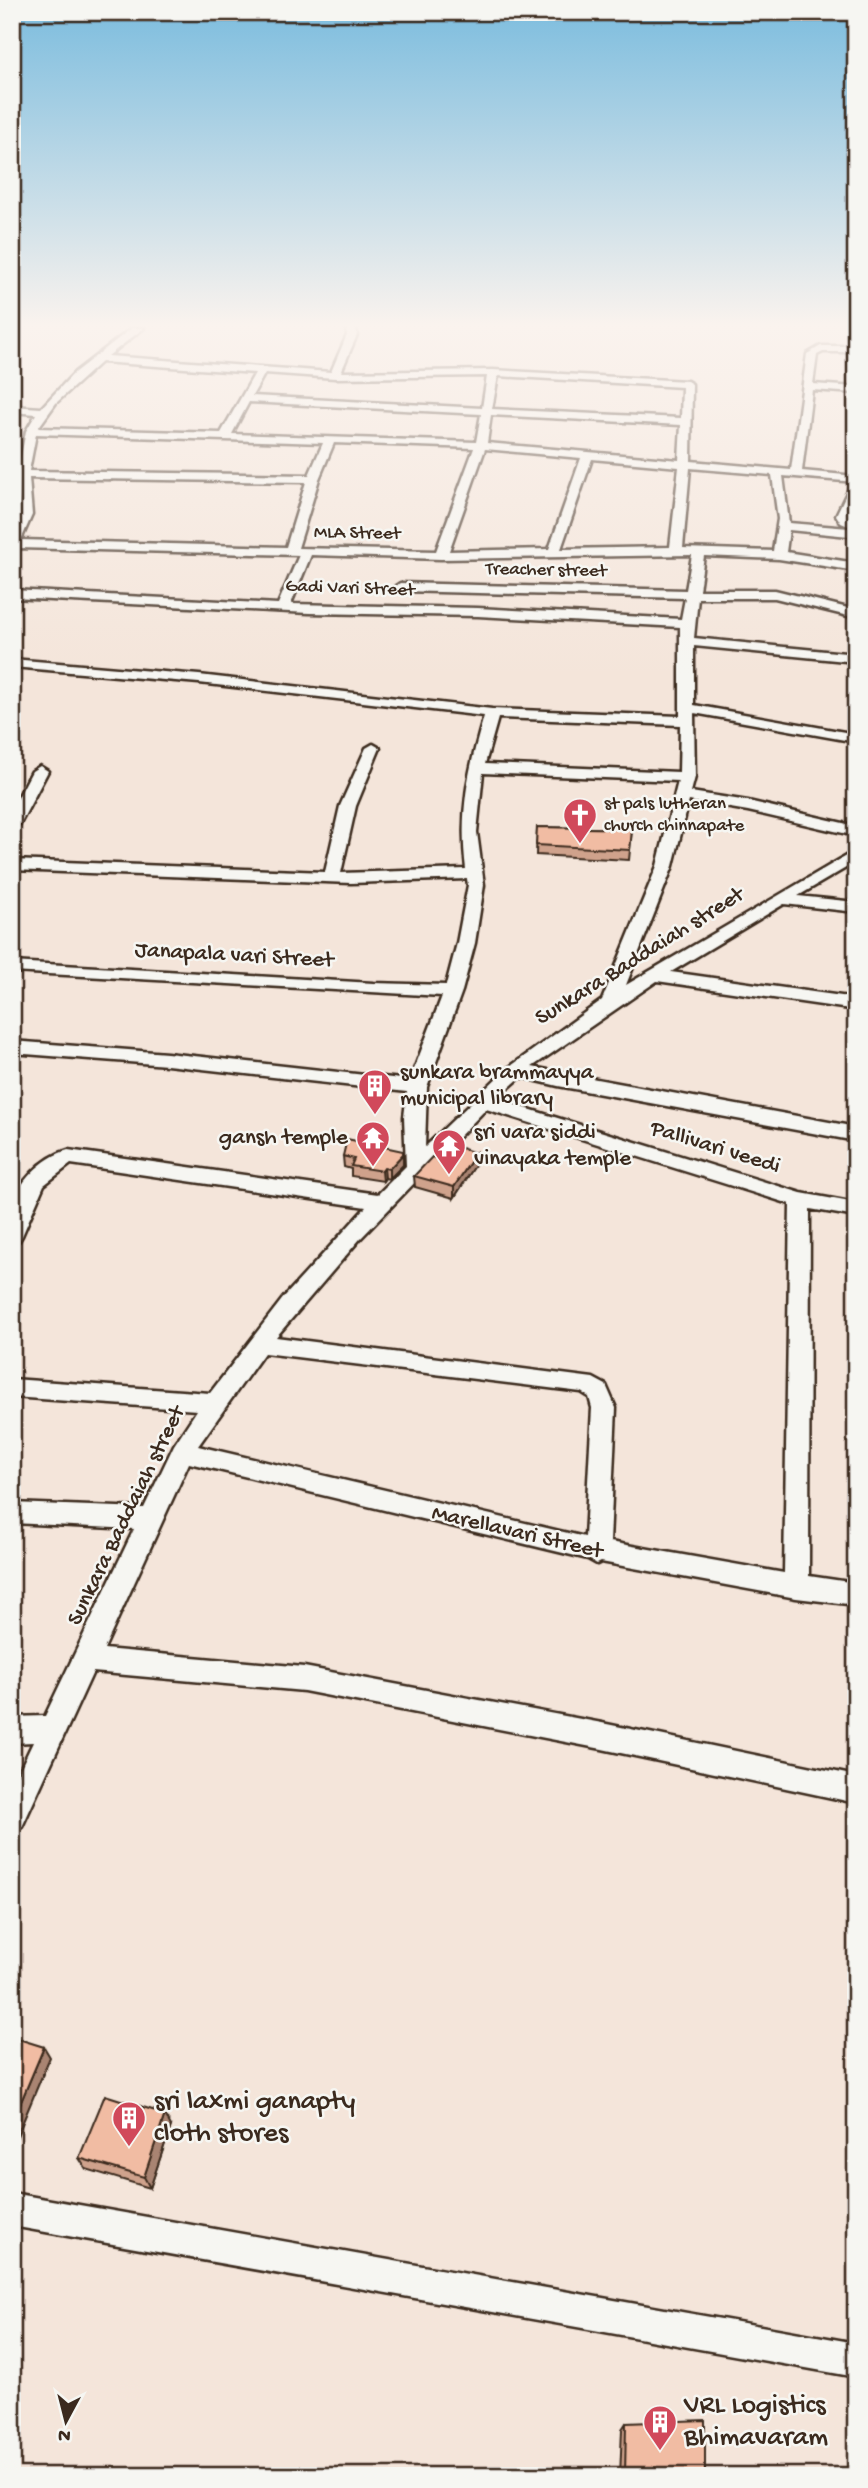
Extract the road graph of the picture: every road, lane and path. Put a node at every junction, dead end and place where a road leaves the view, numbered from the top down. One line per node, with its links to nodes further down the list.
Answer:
1 (27, 444): 11 (street)
2 (328, 444): 12 (street)
3 (454, 444): 6 (street)
4 (685, 444): 8 (street)
5 (800, 444): 10 (street)
6 (481, 445): 7 (street); 23 (street)
7 (588, 454): 8 (street); 22 (street)
8 (685, 462): 9 (street); 18 (street)
9 (777, 471): 10 (street); 15 (street)
10 (796, 472): 13 (street)
11 (18, 473): 12 (street); 17 (street)
12 (313, 479): 20 (street)
13 (856, 479)
14 (856, 486): 16 (street)
15 (783, 527): 16 (street); 24 (street)
16 (852, 528)
17 (14, 546): 20 (street, MLA Street)
18 (676, 551): 19 (street, MLA Street); 22 (street, MLA Street)
19 (699, 551): 24 (street, MLA Street); 28 (street)
20 (291, 552): 21 (street, MLA Street)
21 (306, 552): 23 (street, MLA Street); 29 (street)
22 (554, 554): 23 (street, MLA Street)
23 (441, 555)
24 (779, 555): 25 (street, MLA Street)
25 (856, 567)
26 (400, 587): 28 (street, Treacher street)
27 (12, 594): 29 (street, Gadi Vari Street)
28 (690, 594): 30 (street, Treacher street); 31 (street)
29 (283, 607): 31 (street, Gadi Vari Street)
30 (856, 614)
31 (687, 623): 32 (street)
32 (688, 641): 33 (street); 36 (street)
33 (856, 658)
34 (12, 663): 35 (street)
35 (492, 713): 36 (street); 39 (street)
36 (689, 715): 37 (street); 41 (street)
37 (856, 738)
38 (373, 748): 48 (street)
39 (476, 768): 41 (street); 47 (street)
40 (40, 771): 43 (street)
41 (687, 777): 42 (street)
42 (682, 795): 44 (street); 54 (street)
43 (12, 824)
44 (856, 831)
45 (851, 861): 49 (street, Sunkara Baddaiah street)
46 (12, 865): 48 (street)
47 (475, 874): 48 (street); 53 (street)
48 (332, 877)
49 (782, 899): 50 (street); 52 (street, Sunkara Baddaiah street)
50 (856, 907)
51 (12, 967): 53 (street, Janapala vari Street)
52 (654, 975): 54 (street, Sunkara Baddaiah street); 55 (street)
53 (453, 991): 58 (street)
54 (610, 1002): 57 (street, Sunkara Baddaiah street)
55 (856, 1004)
56 (12, 1047): 58 (street)
57 (518, 1070): 59 (street, Sunkara Baddaiah street); 60 (street)
58 (417, 1087): 61 (street)
59 (482, 1101): 61 (street, Sunkara Baddaiah street); 62 (street, Pallivari veedi)
60 (856, 1134)
61 (416, 1168): 63 (street, Sunkara Baddaiah street)
62 (800, 1200): 64 (street, Pallivari veedi); 73 (street)
63 (383, 1202): 65 (street); 66 (street, Sunkara Baddaiah street)
64 (856, 1210)
65 (12, 1236)
66 (259, 1344): 68 (street, Sunkara Baddaiah street); 72 (street)
67 (12, 1388): 68 (street)
68 (214, 1402): 69 (street, Sunkara Baddaiah street)
69 (182, 1452): 71 (street, Sunkara Baddaiah street); 72 (street, Marellavari Street)
70 (12, 1513): 71 (street)
71 (151, 1519): 75 (street, Sunkara Baddaiah street)
72 (597, 1553): 73 (street, Marellavari Street)
73 (796, 1587): 74 (street, Marellavari Street)
74 (856, 1594)
75 (85, 1659): 76 (street, Sunkara Baddaiah street); 78 (street)
76 (53, 1728): 77 (street); 79 (street, Sunkara Baddaiah street)
77 (12, 1730)
78 (856, 1790)
79 (12, 1817)
80 (12, 2209): 81 (street)
81 (856, 2360)

